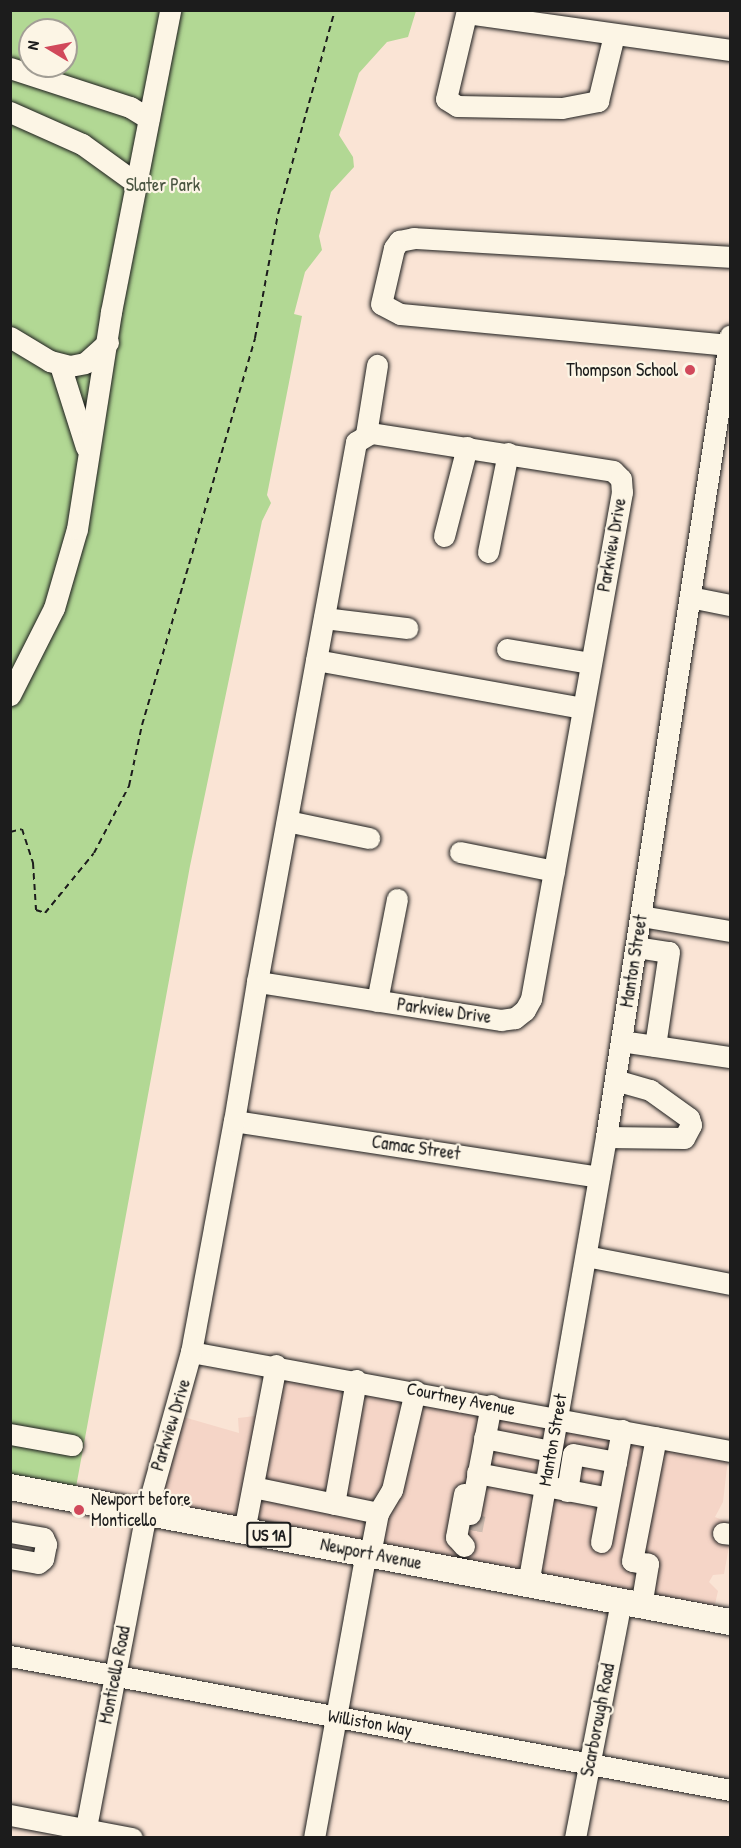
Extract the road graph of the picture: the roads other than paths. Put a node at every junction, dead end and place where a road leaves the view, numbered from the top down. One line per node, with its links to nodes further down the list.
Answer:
1 (170, 10): 7 (street)
2 (467, 12): 3 (street); 3 (street)
3 (614, 35): 4 (street)
4 (730, 50)
5 (10, 68): 7 (street)
6 (10, 112): 8 (street)
7 (149, 119): 8 (street)
8 (136, 183): 12 (street)
9 (730, 257): 11 (street)
10 (10, 337): 13 (street)
11 (730, 340): 16 (street, Manton Street)
12 (108, 342): 13 (street); 19 (street)
13 (60, 364): 19 (street)
14 (377, 364): 15 (street)
15 (366, 434): 17 (street, Parkview Drive); 24 (street, Parkview Drive)
16 (722, 443): 22 (street, Manton Street)
17 (467, 447): 18 (street, Parkview Drive); 20 (street)
18 (508, 453): 21 (street); 28 (street, Parkview Drive)
19 (87, 454): 29 (street)
20 (444, 536)
21 (488, 552)
22 (690, 597): 23 (street); 36 (street, Manton Street)
23 (730, 605)
24 (324, 618): 25 (street); 27 (street, Parkview Drive)
25 (407, 628)
26 (507, 649): 28 (street)
27 (316, 660): 30 (street); 31 (street, Parkview Drive)
28 (591, 663): 30 (street, Parkview Drive)
29 (10, 695)
30 (582, 708): 34 (street, Parkview Drive)
31 (287, 821): 32 (street); 39 (street, Parkview Drive)
32 (369, 838)
33 (460, 852): 34 (street)
34 (554, 871): 40 (street, Parkview Drive)
35 (397, 899): 40 (street)
36 (641, 916): 37 (street); 38 (street, Manton Street)
37 (730, 932)
38 (636, 947): 41 (street, Manton Street); 42 (street)
39 (258, 982): 40 (street, Parkview Drive); 45 (street, Parkview Drive)
40 (377, 1001)
41 (621, 1041): 42 (street); 44 (street, Manton Street)
42 (655, 1046): 43 (street)
43 (730, 1058)
44 (615, 1080): 46 (street, Manton Street); 46 (street)
45 (234, 1121): 47 (street, Camac Street); 50 (street, Parkview Drive)
46 (606, 1137): 47 (street, Manton Street)
47 (599, 1177): 48 (street, Manton Street)
48 (586, 1256): 49 (street); 55 (street, Manton Street)
49 (730, 1284)
50 (190, 1352): 51 (street, Courtney Avenue); 71 (street, Parkview Drive)
51 (276, 1365): 52 (street, Courtney Avenue); 66 (street)
52 (356, 1380): 53 (street, Courtney Avenue); 70 (street)
53 (415, 1391): 54 (street, Courtney Avenue); 72 (street)
54 (491, 1405): 55 (street, Courtney Avenue); 59 (street)
55 (557, 1417): 56 (street, Courtney Avenue); 61 (street, Manton Street)
56 (622, 1430): 58 (street, Courtney Avenue); 63 (street)
57 (10, 1434): 60 (street)
58 (656, 1437): 62 (street, Courtney Avenue); 81 (street, Scarborough Road)
59 (484, 1438): 61 (street); 64 (street)
60 (72, 1445)
61 (551, 1450): 67 (street, Manton Street)
62 (730, 1451)
63 (616, 1462): 68 (street); 69 (street)
64 (476, 1479): 67 (street); 73 (street); 73 (street)
65 (10, 1487): 71 (main road, Newport Avenue / US 1A)
66 (253, 1487): 70 (street); 74 (street)
67 (545, 1487): 68 (street); 80 (street, Manton Street)
68 (567, 1491): 69 (street)
69 (609, 1498): 76 (street)
70 (334, 1504): 72 (street)
71 (146, 1513): 74 (main road, Newport Avenue / US 1A); 84 (street, Monticello Road)
72 (378, 1513): 77 (street)
73 (470, 1527): 79 (street)
74 (244, 1531): 77 (main road, Newport Avenue / US 1A)
75 (10, 1532): 78 (street)
76 (601, 1542)
77 (368, 1553): 79 (main road, Newport Avenue / US 1A); 85 (street)
78 (10, 1558)
79 (459, 1571): 80 (main road, Newport Avenue / US 1A)
80 (528, 1584): 81 (main road, Newport Avenue / US 1A)
81 (631, 1604): 82 (main road, Newport Avenue / US 1A); 86 (street, Scarborough Road)
82 (730, 1622)
83 (10, 1656): 84 (street, Williston Way)
84 (115, 1675): 85 (street, Williston Way); 89 (street, Monticello Road)
85 (337, 1718): 86 (street, Williston Way); 91 (street)
86 (589, 1763): 87 (street, Williston Way); 92 (street, Scarborough Road)
87 (730, 1790)
88 (10, 1815): 89 (street)
89 (85, 1833): 90 (street)
90 (132, 1838)
91 (314, 1838)
92 (575, 1838)

